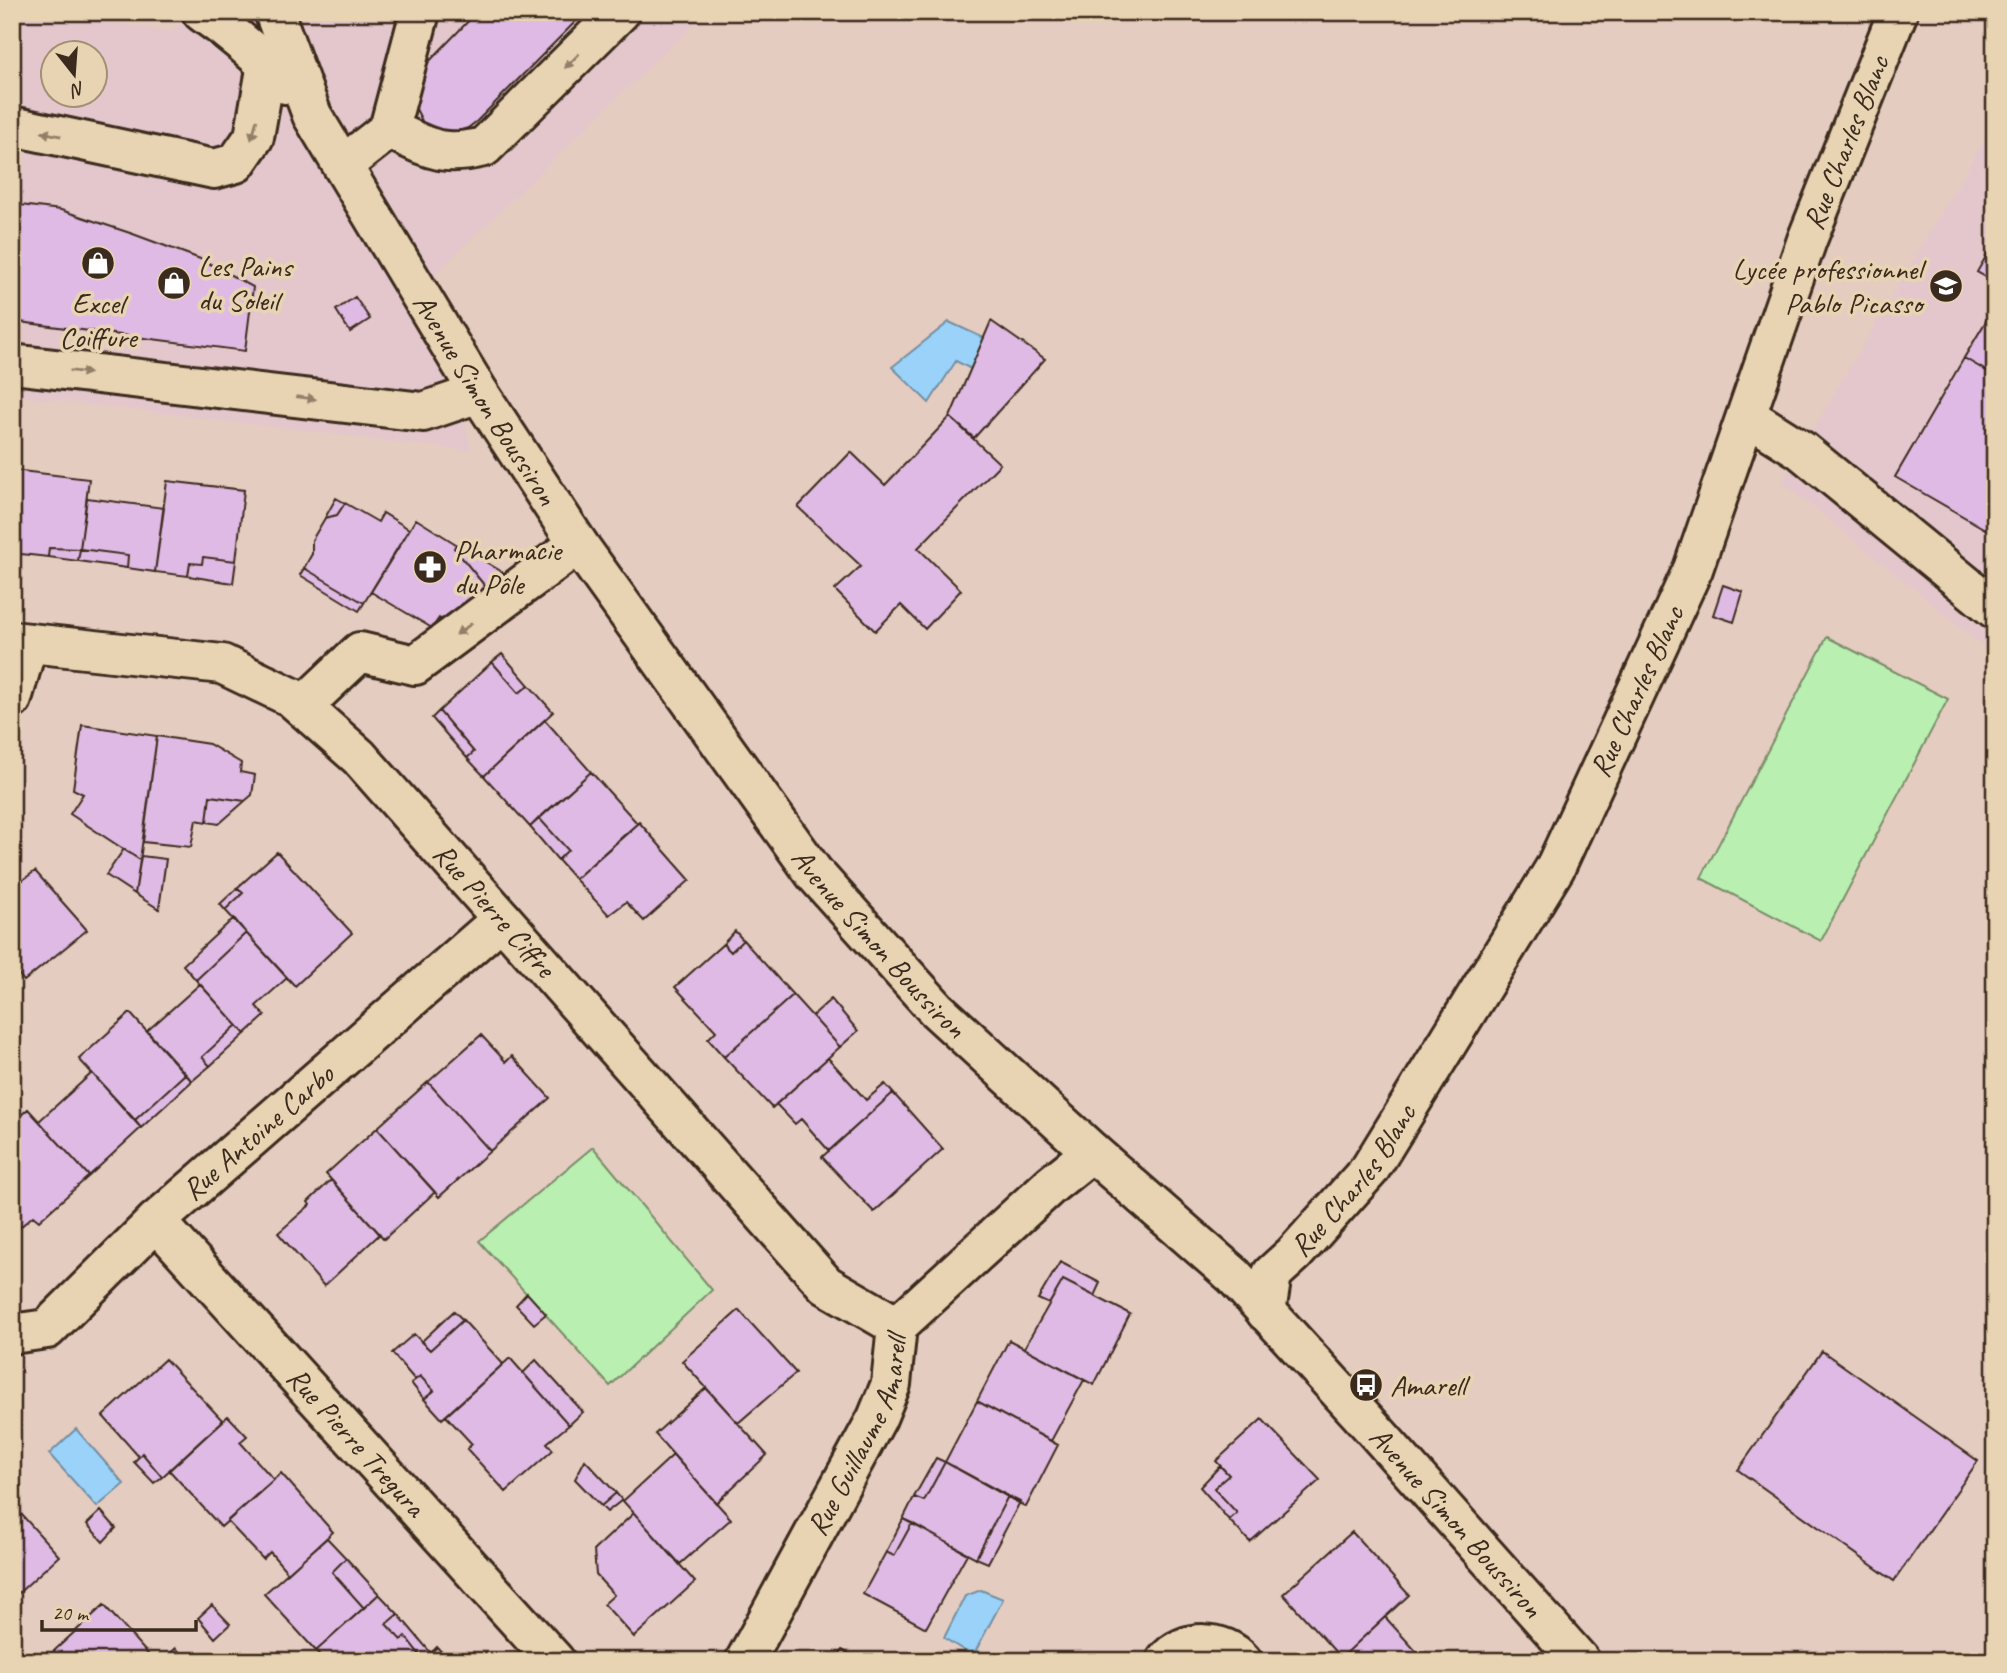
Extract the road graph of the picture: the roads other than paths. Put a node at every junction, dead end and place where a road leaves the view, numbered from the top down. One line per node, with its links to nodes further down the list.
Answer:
1 (202, 12): 6 (street)
2 (274, 12): 7 (street)
3 (420, 12): 9 (street)
4 (620, 12): 9 (street, one-way to 9)
5 (1898, 12): 13 (street, Rue Charles Blanc)
6 (267, 64): 7 (street); 8 (street, one-way to 8)
7 (312, 114): 10 (street, Avenue Simon Boussiron)
8 (12, 126)
9 (390, 129): 10 (street)
10 (343, 165): 12 (street, Avenue Simon Boussiron)
11 (12, 364): 12 (street, one-way to 12)
12 (479, 393): 14 (street, Avenue Simon Boussiron)
13 (1747, 416): 15 (street); 22 (street, Rue Charles Blanc)
14 (578, 544): 18 (street, one-way to 18); 20 (street, Avenue Simon Boussiron)
15 (1995, 609)
16 (20, 642): 17 (street); 18 (street, Rue Pierre Ciffre)
17 (12, 699)
18 (303, 706): 19 (street, Rue Pierre Ciffre)
19 (502, 919): 21 (street, Rue Antoine Carbo); 23 (street, Rue Pierre Ciffre)
20 (1092, 1152): 22 (street, Avenue Simon Boussiron); 23 (street, Rue Guillaume Amarell)
21 (156, 1221): 24 (street, Rue Antoine Carbo); 25 (street, Rue Pierre Tregura)
22 (1266, 1312): 29 (street, Avenue Simon Boussiron)
23 (897, 1326): 26 (street, Rue Guillaume Amarell)
24 (12, 1334)
25 (555, 1661)
26 (746, 1661)
27 (1166, 1661): 28 (street)
28 (1242, 1661)
29 (1580, 1661)

